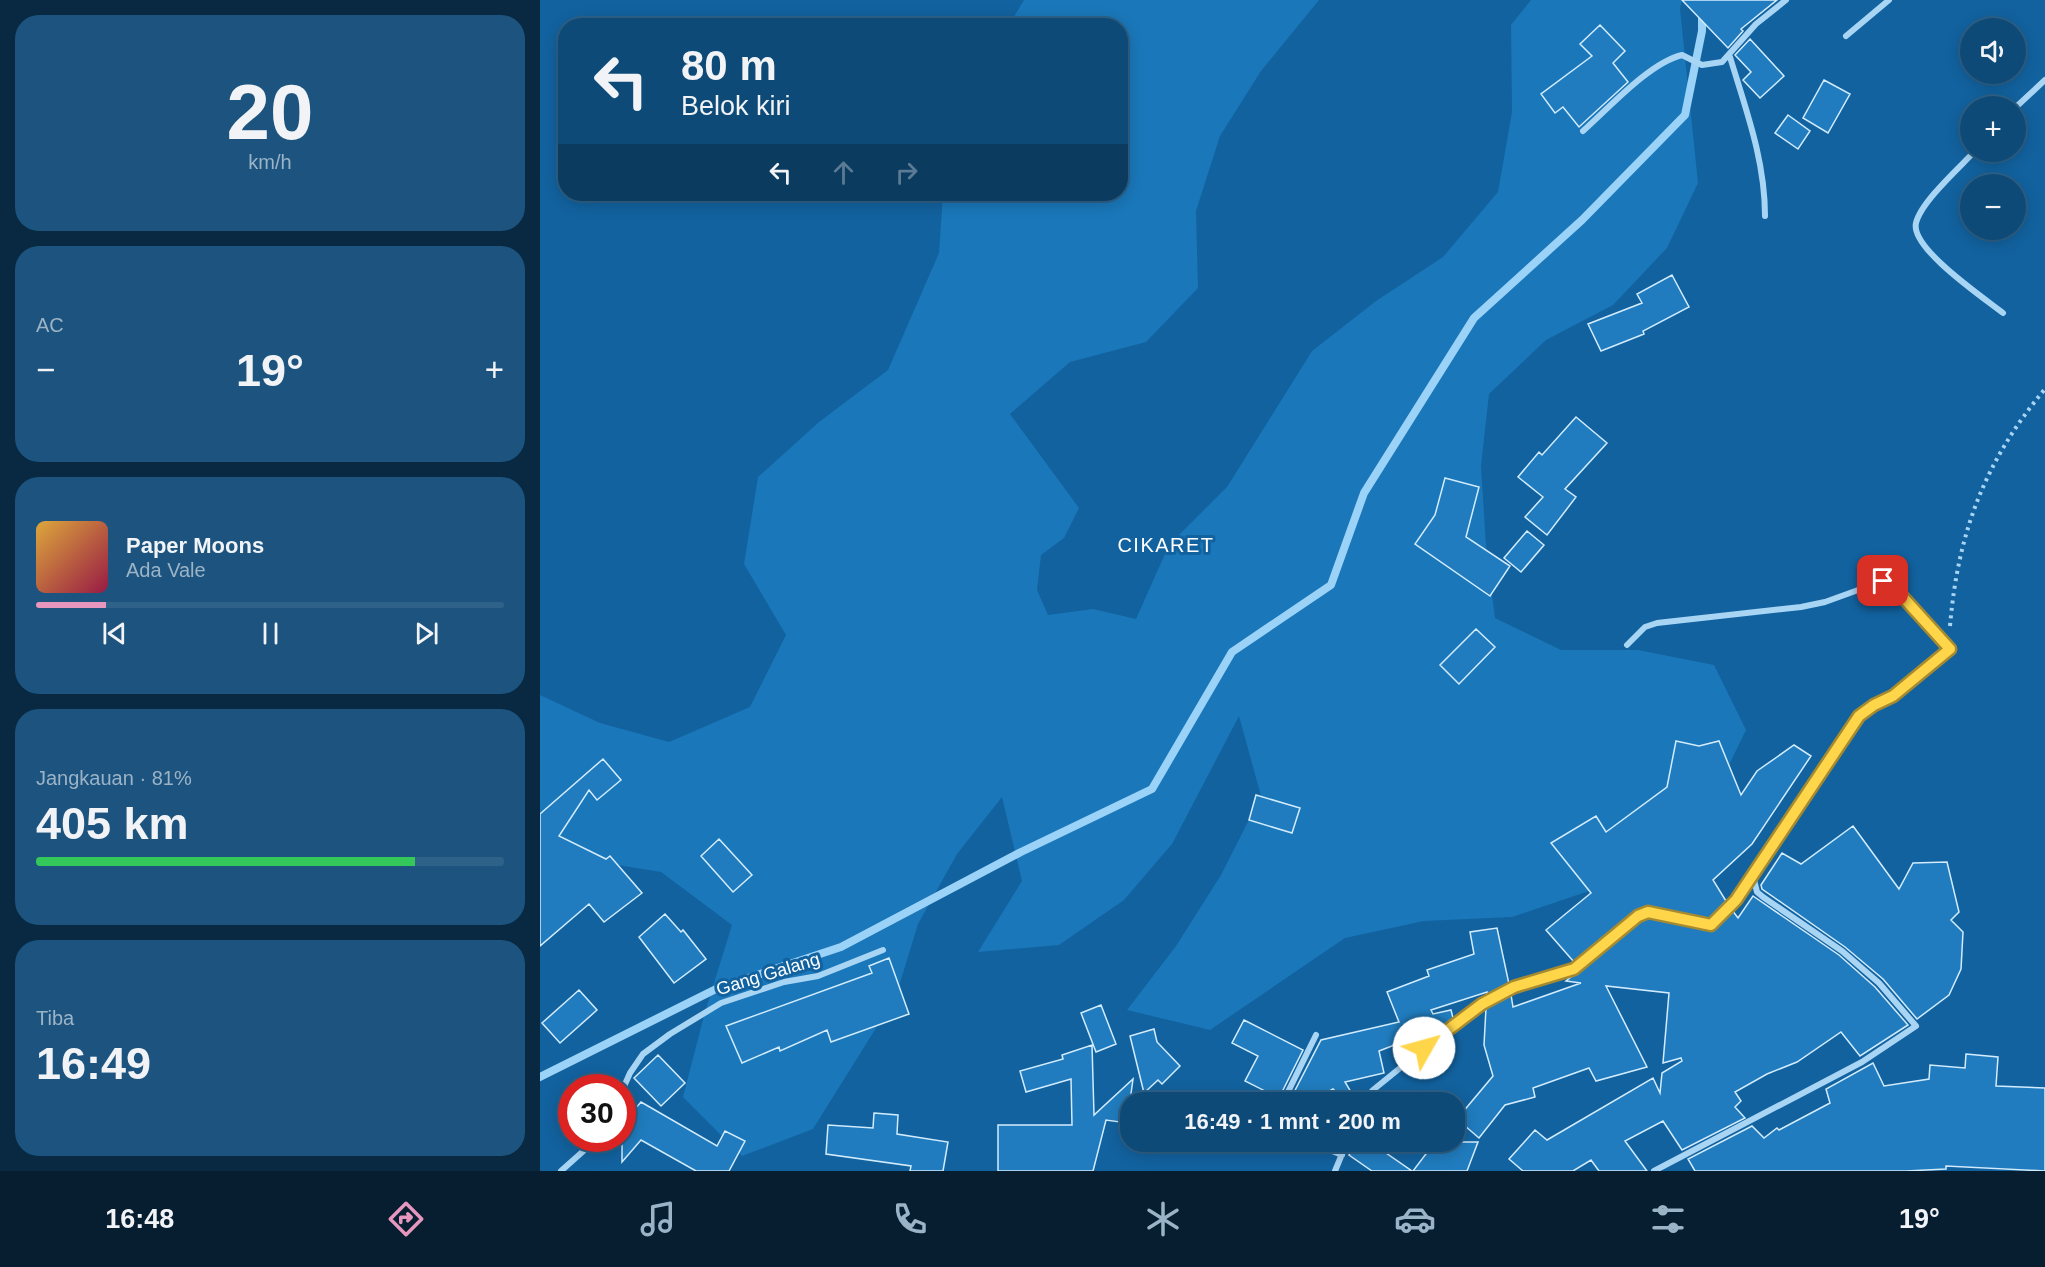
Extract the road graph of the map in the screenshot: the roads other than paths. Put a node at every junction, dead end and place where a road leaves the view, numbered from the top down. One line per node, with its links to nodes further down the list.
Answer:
1 (1786, 0): 5 (street)
2 (1889, 0): 3 (street)
3 (1881, 3): 4 (street)
4 (1846, 36)
5 (1730, 57): 8 (street); 10 (street)
6 (2045, 80): 7 (street)
7 (2026, 97)
8 (1582, 131)
9 (1965, 162): 11 (street)
10 (1766, 216)
11 (2003, 313)
12 (1627, 645): 13 (street)
13 (1753, 876): 18 (street); 25 (street)
14 (883, 950): 16 (street, Gang Galang)
15 (1316, 1035): 17 (street)
16 (630, 1074)
17 (1288, 1092)
18 (1371, 1092)
19 (582, 1152): 23 (street)
20 (1335, 1152): 22 (street)
21 (1343, 1152): 22 (street)
22 (1342, 1155): 24 (street)
23 (561, 1171)
24 (1335, 1171)
25 (1654, 1171)

